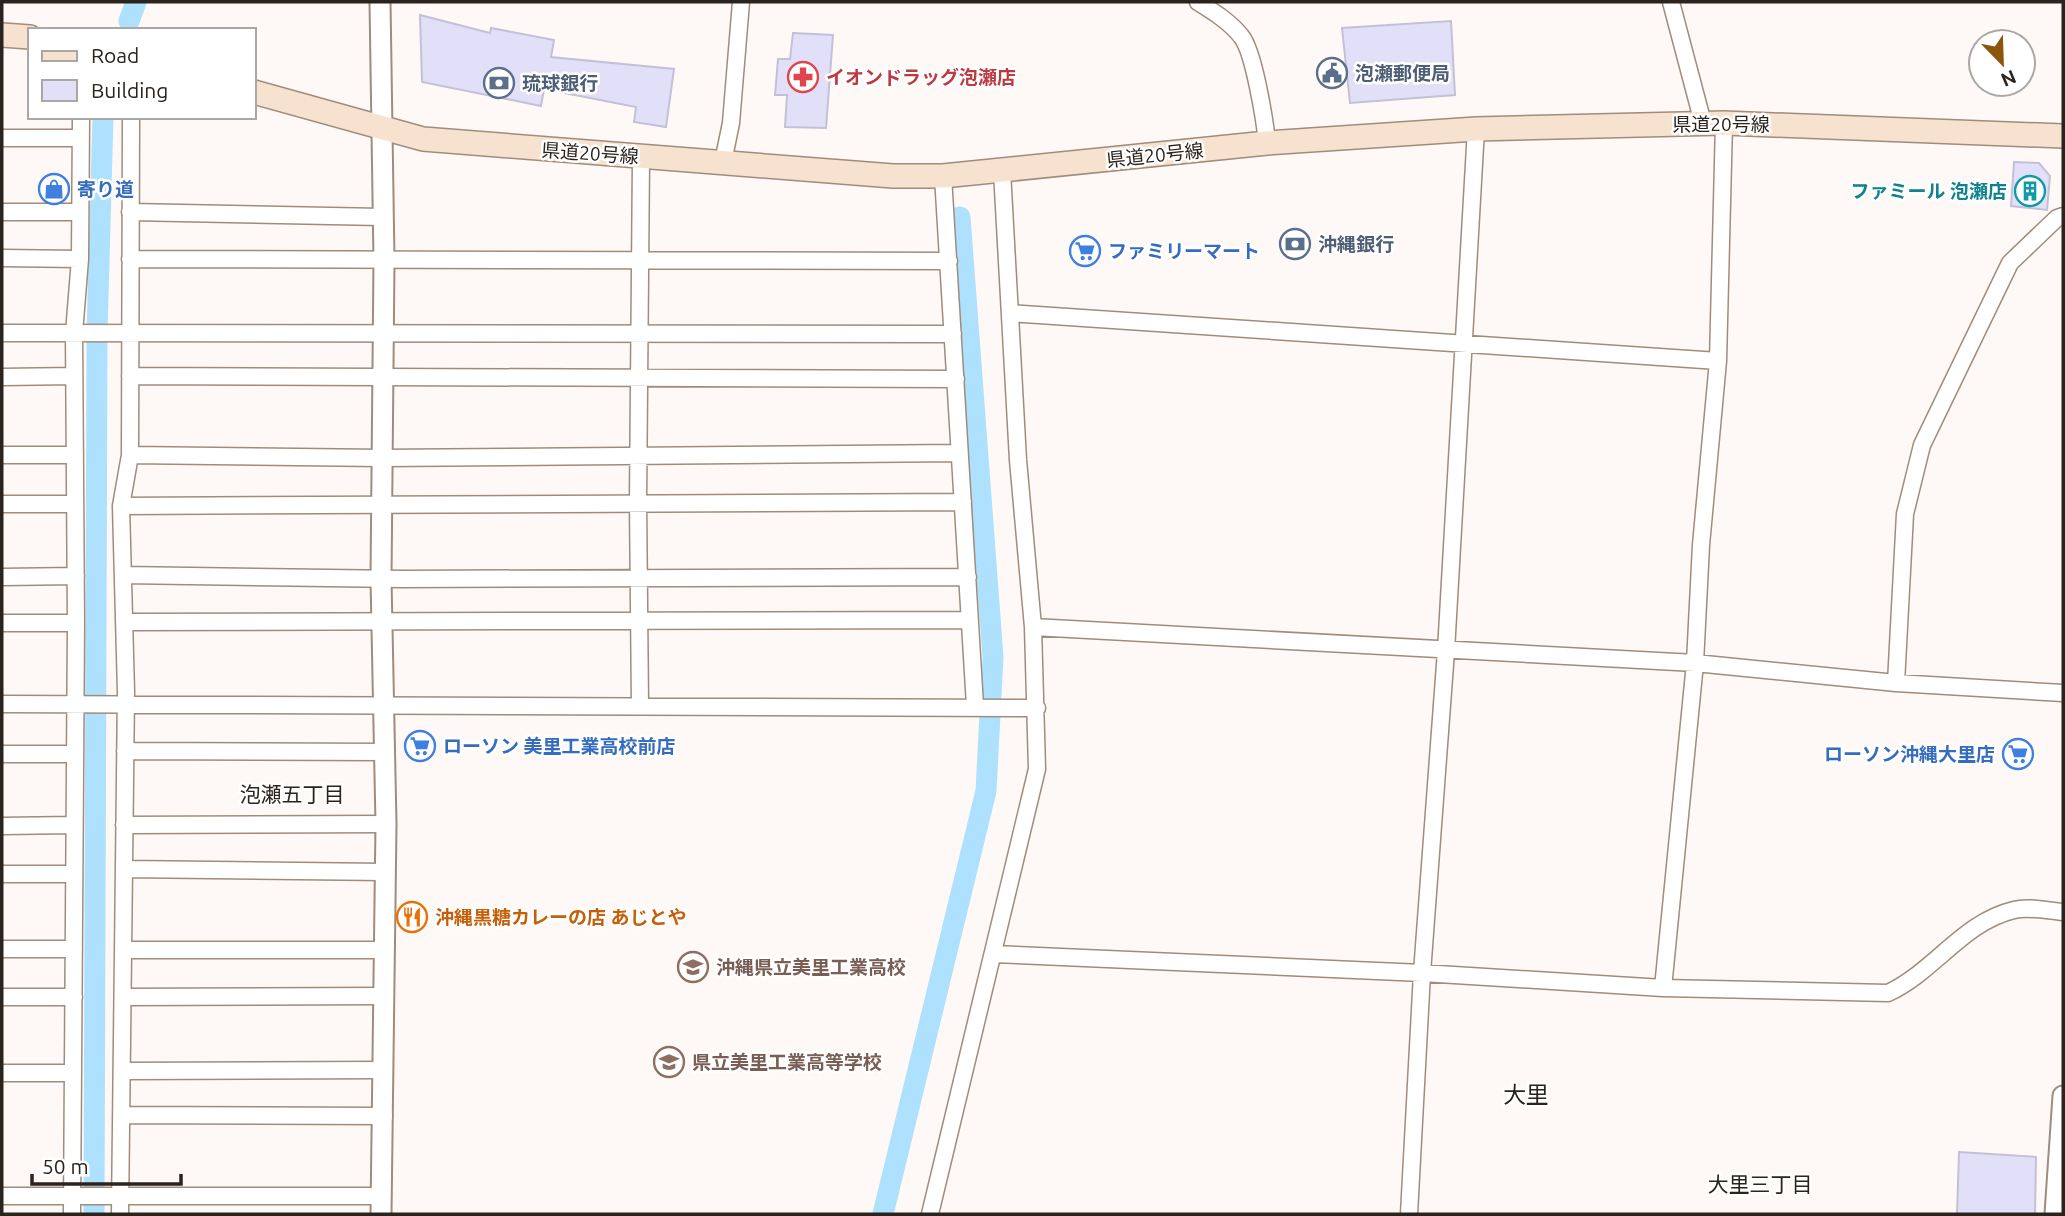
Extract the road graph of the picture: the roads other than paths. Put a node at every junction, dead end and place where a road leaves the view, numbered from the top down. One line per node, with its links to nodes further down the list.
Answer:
1 (380, 2): 11 (street)
2 (741, 2): 18 (street)
3 (1198, 2): 16 (street)
4 (1671, 2): 10 (street)
5 (2, 35): 6 (main road)
6 (28, 37)
7 (256, 93): 11 (main road, 県道20号線)
8 (80, 119): 15 (street)
9 (131, 119): 23 (street)
10 (1713, 123): 12 (main road, 県道20号線); 13 (main road, 県道20号線); 40 (street)
11 (381, 129): 17 (main road, 県道20号線); 25 (street)
12 (1476, 129): 16 (main road, 県道20号線); 39 (street)
13 (2063, 136)
14 (2, 138): 15 (street)
15 (81, 138): 22 (street)
16 (1267, 143): 19 (main road, 県道20号線)
17 (641, 158): 18 (main road, 県道20号線); 27 (street)
18 (723, 162): 20 (main road, 県道20号線)
19 (1002, 171): 20 (main road, 県道20号線); 32 (street)
20 (943, 176): 31 (street)
21 (2, 212): 22 (street)
22 (80, 212): 28 (street)
23 (130, 212): 25 (street); 29 (street)
24 (2063, 216): 74 (street)
25 (382, 217): 30 (street)
26 (2, 258): 28 (street)
27 (638, 258): 30 (street); 31 (street); 38 (street)
28 (80, 259): 35 (street)
29 (130, 260): 30 (street); 33 (street)
30 (384, 260): 37 (street)
31 (949, 261): 36 (street)
32 (1010, 313): 39 (street); 71 (street)
33 (132, 332): 35 (street); 37 (street); 42 (street)
34 (2, 333): 35 (street)
35 (74, 333): 41 (street)
36 (953, 334): 38 (street); 45 (street)
37 (382, 335): 38 (street); 44 (street)
38 (638, 336): 46 (street)
39 (1462, 343): 40 (street); 72 (street)
40 (1718, 361): 73 (street)
41 (74, 376): 43 (street); 49 (street)
42 (130, 376): 44 (street); 50 (street)
43 (2, 377)
44 (382, 379): 46 (street); 52 (street)
45 (956, 379): 46 (street); 47 (street)
46 (638, 380): 51 (street)
47 (959, 453): 51 (street); 55 (street)
48 (2, 455): 49 (street)
49 (75, 455): 57 (street)
50 (130, 455): 52 (street); 58 (street)
51 (638, 457): 52 (street); 54 (street)
52 (382, 458): 53 (street)
53 (382, 502): 54 (street); 58 (street); 63 (street)
54 (638, 502): 55 (street); 64 (street)
55 (963, 502): 62 (street)
56 (2, 504): 57 (street)
57 (75, 504): 60 (street)
58 (121, 506): 59 (street)
59 (122, 575): 63 (street); 66 (street)
60 (76, 576): 61 (street); 68 (street)
61 (2, 577)
62 (968, 577): 64 (street); 65 (street)
63 (381, 579): 64 (street); 70 (street)
64 (638, 579): 69 (street)
65 (970, 620): 69 (street); 81 (street)
66 (124, 622): 70 (street); 76 (street)
67 (2, 623): 68 (street)
68 (76, 623): 78 (street)
69 (638, 623): 70 (street); 80 (street)
70 (382, 624): 79 (street)
71 (1033, 627): 72 (street); 82 (street)
72 (1446, 651): 73 (street); 101 (street)
73 (1695, 663): 74 (street); 102 (street)
74 (1896, 683): 75 (street)
75 (2063, 693)
76 (126, 703): 78 (street); 79 (street); 83 (street)
77 (2, 704): 78 (street)
78 (76, 704): 86 (street)
79 (384, 704): 80 (street); 84 (street)
80 (640, 706): 81 (street)
81 (975, 706): 82 (street)
82 (1037, 708): 100 (street)
83 (125, 751): 84 (street); 89 (street)
84 (385, 752): 87 (street)
85 (2, 754): 86 (street)
86 (75, 754): 88 (street)
87 (386, 824): 89 (street); 92 (street)
88 (74, 825): 90 (street); 94 (street)
89 (124, 825): 91 (street)
90 (2, 826)
91 (124, 869): 92 (street); 98 (street)
92 (385, 872): 99 (street)
93 (2, 874): 94 (street)
94 (74, 874): 97 (street)
95 (2063, 912): 102 (street)
96 (2, 949): 97 (street)
97 (74, 949): 105 (street)
98 (123, 950): 99 (street); 106 (street)
99 (385, 950): 103 (street)
100 (993, 954): 101 (street); 121 (street)
101 (1422, 973): 102 (street); 122 (street)
102 (1663, 988)
103 (385, 996): 106 (street); 107 (street)
104 (2, 997): 105 (street)
105 (74, 997): 110 (street)
106 (122, 997): 108 (street)
107 (384, 1070): 108 (street); 113 (street)
108 (122, 1071): 112 (street)
109 (2, 1073): 110 (street)
110 (73, 1073): 115 (street)
111 (2063, 1096): 114 (street)
112 (121, 1115): 113 (street); 116 (street)
113 (384, 1116): 118 (street)
114 (2061, 1160): 123 (street)
115 (72, 1194): 116 (street); 117 (street); 119 (street)
116 (120, 1194): 118 (street); 120 (street)
117 (2, 1196)
118 (381, 1205)
119 (72, 1214)
120 (120, 1214)
121 (930, 1214)
122 (1409, 1214)
123 (2055, 1214)

